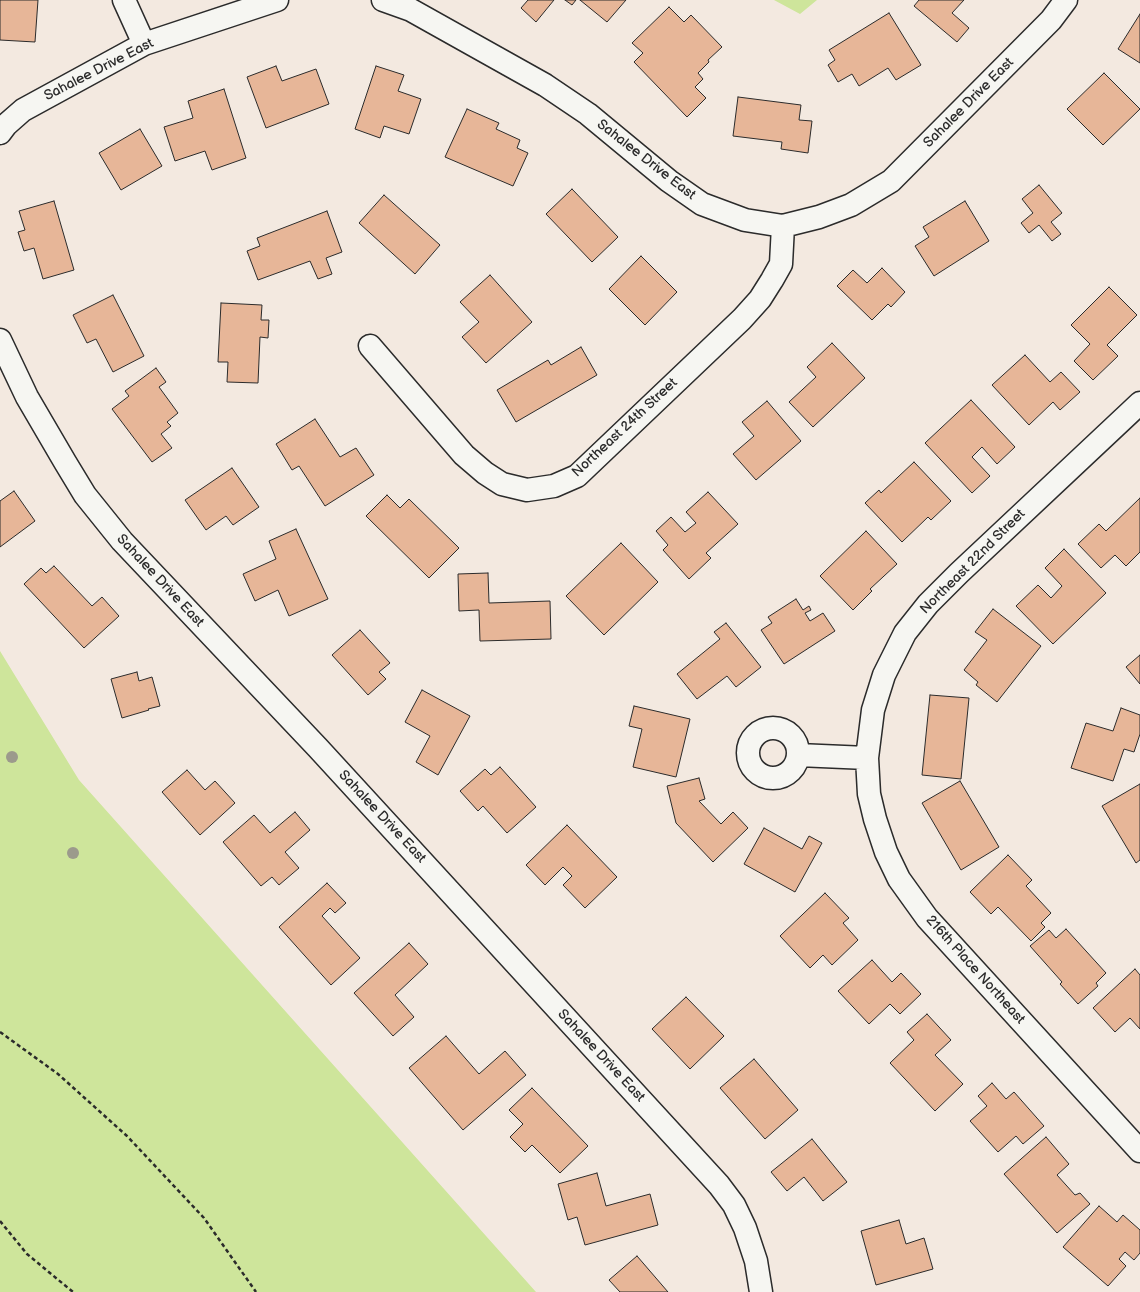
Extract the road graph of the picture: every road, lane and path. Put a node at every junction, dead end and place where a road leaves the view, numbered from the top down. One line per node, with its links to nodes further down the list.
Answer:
1 (124, 0): 5 (street)
2 (277, 0): 5 (street, Sahalee Drive East)
3 (383, 0): 7 (street, Sahalee Drive East)
4 (1066, 0): 7 (street, Sahalee Drive East)
5 (144, 44): 6 (street, Sahalee Drive East)
6 (0, 133)
7 (783, 226): 9 (street, Northeast 24th Street)
8 (0, 340): 18 (street, Sahalee Drive East)
9 (370, 346)
10 (1140, 403): 12 (street, Northeast 22nd Street)
11 (798, 755): 12 (street)
12 (867, 758): 14 (street, 216th Place Northeast)
13 (0, 1032): 17 (path)
14 (1140, 1151)
15 (0, 1221): 16 (path)
16 (73, 1292)
17 (256, 1292)
18 (761, 1292)

